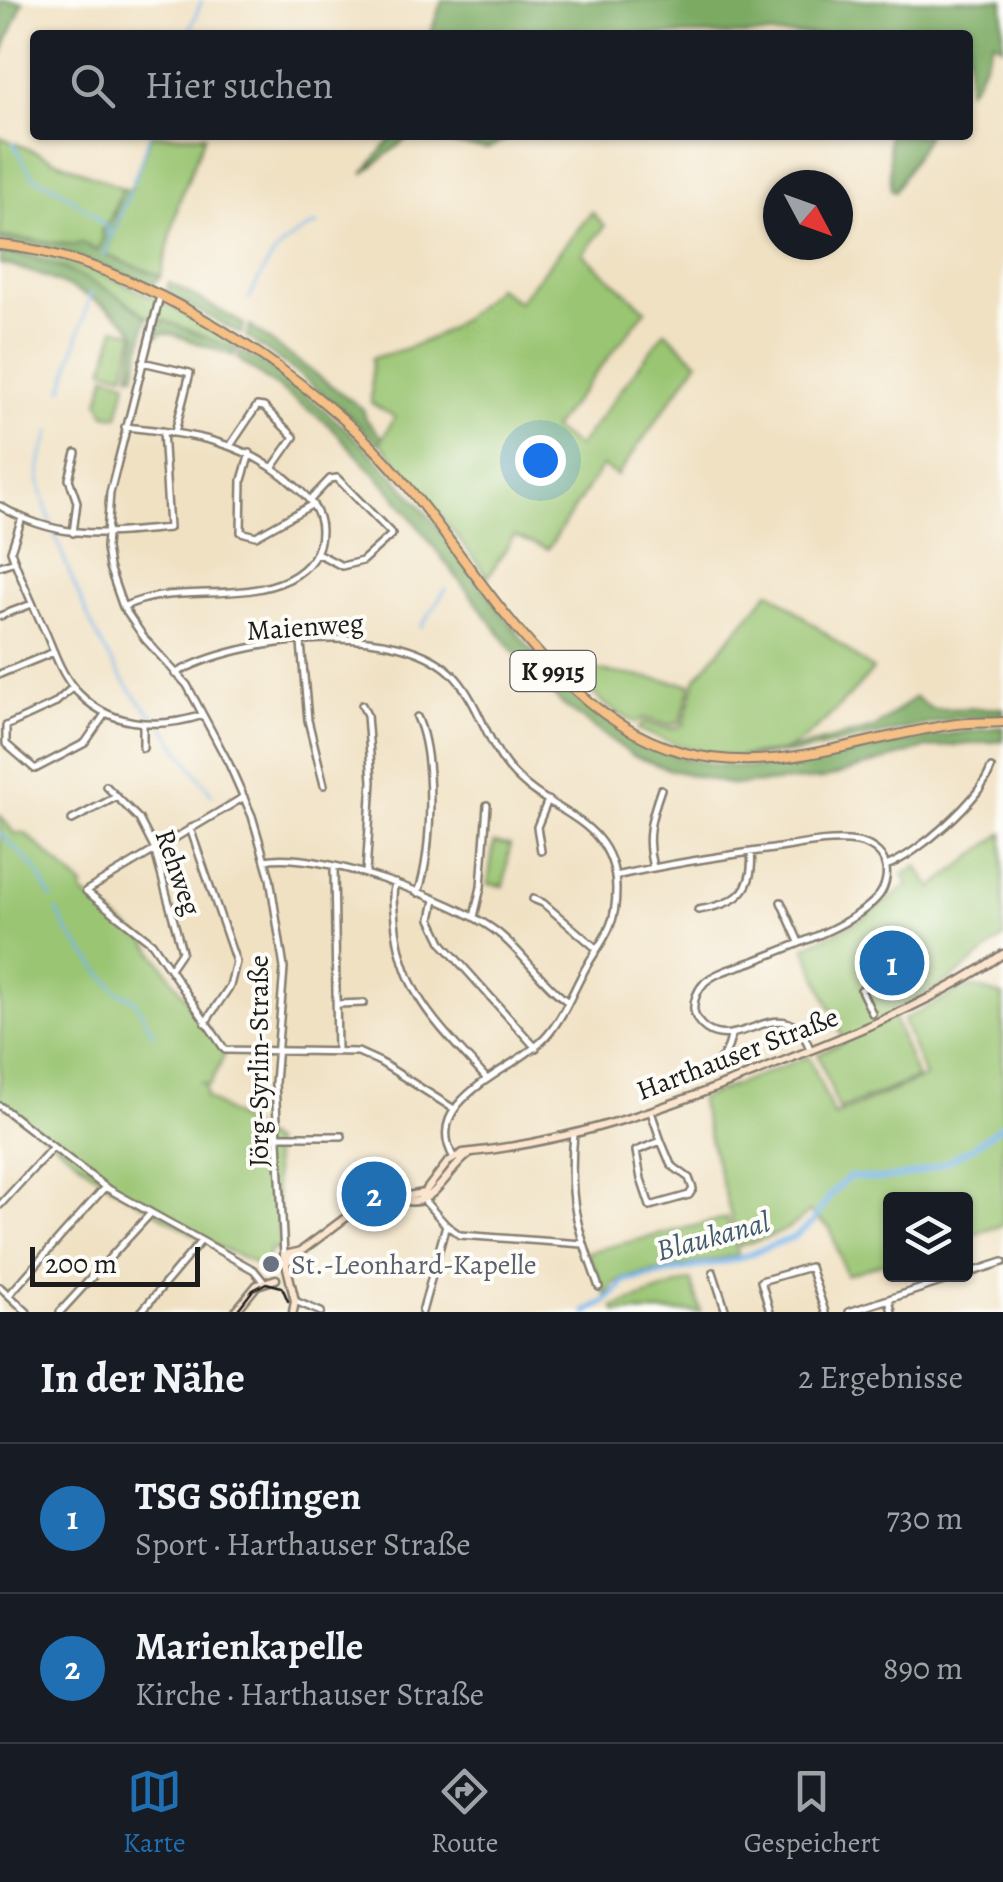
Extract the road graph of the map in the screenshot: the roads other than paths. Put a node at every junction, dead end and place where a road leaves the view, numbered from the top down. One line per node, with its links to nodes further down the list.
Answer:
1 (0, 245): 2 (main road, K 9915)
2 (160, 296): 3 (street, Jörg-Syrlin-Straße); 31 (main road, K 9915)
3 (142, 362): 4 (street, Jörg-Syrlin-Straße); 6 (street)
4 (125, 427): 5 (street); 15 (street, Jörg-Syrlin-Straße)
5 (162, 430): 6 (street); 15 (street)
6 (176, 432): 7 (street)
7 (231, 444): 9 (street); 10 (street)
8 (76, 453): 14 (street)
9 (250, 453): 10 (street); 11 (street)
10 (273, 466): 11 (street)
11 (312, 502): 16 (street); 16 (street)
12 (0, 506): 13 (street)
13 (22, 518): 14 (street); 17 (street)
14 (73, 532): 15 (street)
15 (105, 535): 20 (street, Jörg-Syrlin-Straße)
16 (317, 554): 20 (street)
17 (14, 561): 18 (street); 19 (street)
18 (0, 566)
19 (32, 604): 21 (street); 23 (street)
20 (123, 607): 25 (street, Jörg-Syrlin-Straße)
21 (0, 616)
22 (301, 642): 25 (street, Maienweg); 36 (street); 40 (street, Maienweg)
23 (54, 652): 24 (street); 26 (street)
24 (0, 674)
25 (177, 675): 29 (street, Jörg-Syrlin-Straße)
26 (73, 686): 28 (street); 28 (street)
27 (362, 705): 51 (street)
28 (105, 714): 32 (street)
29 (202, 715): 32 (street); 39 (street, Jörg-Syrlin-Straße)
30 (416, 717): 54 (street)
31 (1003, 722)
32 (143, 723): 33 (street)
33 (143, 748)
34 (990, 768): 48 (street)
35 (106, 786): 38 (street, Rehweg)
36 (324, 786)
37 (661, 789): 49 (street)
38 (116, 797): 42 (street); 44 (street, Rehweg)
39 (244, 797): 43 (street); 47 (street, Jörg-Syrlin-Straße)
40 (548, 800): 45 (street); 52 (street, Maienweg)
41 (488, 805): 59 (street)
42 (72, 820)
43 (190, 826): 44 (street); 69 (street)
44 (154, 848): 64 (street, Rehweg); 64 (street)
45 (541, 851)
46 (751, 852): 48 (street); 49 (street); 58 (street)
47 (265, 860): 50 (street); 72 (street, Jörg-Syrlin-Straße)
48 (886, 866): 60 (street)
49 (653, 867): 52 (street)
50 (334, 868): 51 (street); 67 (street)
51 (366, 873): 53 (street)
52 (615, 876): 61 (street)
53 (395, 883): 54 (street); 75 (street)
54 (418, 893): 56 (street)
55 (533, 899): 61 (street)
56 (435, 900): 59 (street); 71 (street)
57 (780, 902): 60 (street)
58 (698, 910)
59 (474, 916): 65 (street)
60 (799, 942): 70 (street)
61 (597, 949): 65 (street)
62 (904, 954): 68 (street)
63 (1003, 954): 73 (street, Harthauser Straße)
64 (171, 967): 69 (street)
65 (568, 1002): 71 (street)
66 (364, 1003): 67 (street)
67 (338, 1004): 74 (street)
68 (872, 1013)
69 (204, 1023): 72 (street)
70 (731, 1034): 73 (street); 76 (street)
71 (536, 1048): 75 (street)
72 (278, 1050): 74 (street); 81 (street, Jörg-Syrlin-Straße)
73 (811, 1050): 79 (street, Harthauser Straße)
74 (338, 1052): 78 (street)
75 (486, 1078): 78 (street)
76 (648, 1089)
77 (0, 1106): 84 (street)
78 (454, 1109): 85 (street)
79 (652, 1112): 80 (street, Harthauser Straße); 83 (street)
80 (574, 1133): 85 (street, Harthauser Straße); 92 (street)
81 (277, 1136): 82 (street); 93 (street, Jörg-Syrlin-Straße)
82 (342, 1136)
83 (661, 1141): 83 (street)
84 (52, 1148): 86 (street); 88 (street)
85 (456, 1160): 87 (street, Harthauser Straße)
86 (104, 1187): 89 (street); 103 (street)
87 (421, 1197): 90 (street); 93 (street)
88 (0, 1205)
89 (151, 1213): 91 (street); 107 (street)
90 (446, 1225): 92 (street); 112 (street)
91 (201, 1242): 98 (street); 108 (street)
92 (583, 1244): 101 (street)
93 (284, 1259): 97 (street); 102 (street)
94 (1003, 1262): 95 (street)
95 (973, 1271)
96 (714, 1272): 113 (street)
97 (276, 1279): 98 (street); 102 (street)
98 (263, 1281): 109 (street)
99 (942, 1282): 104 (street)
100 (0, 1286): 103 (street)
101 (600, 1287)
102 (290, 1288): 105 (street)
103 (10, 1295): 106 (street)
104 (889, 1300): 116 (street); 117 (street)
105 (294, 1301): 110 (street); 111 (street)
106 (28, 1312)
107 (60, 1312)
108 (140, 1312)
109 (235, 1312)
110 (293, 1312)
111 (321, 1312)
112 (422, 1312)
113 (726, 1312)
114 (770, 1312): 115 (street)
115 (825, 1312)
116 (849, 1312)
117 (892, 1312)

